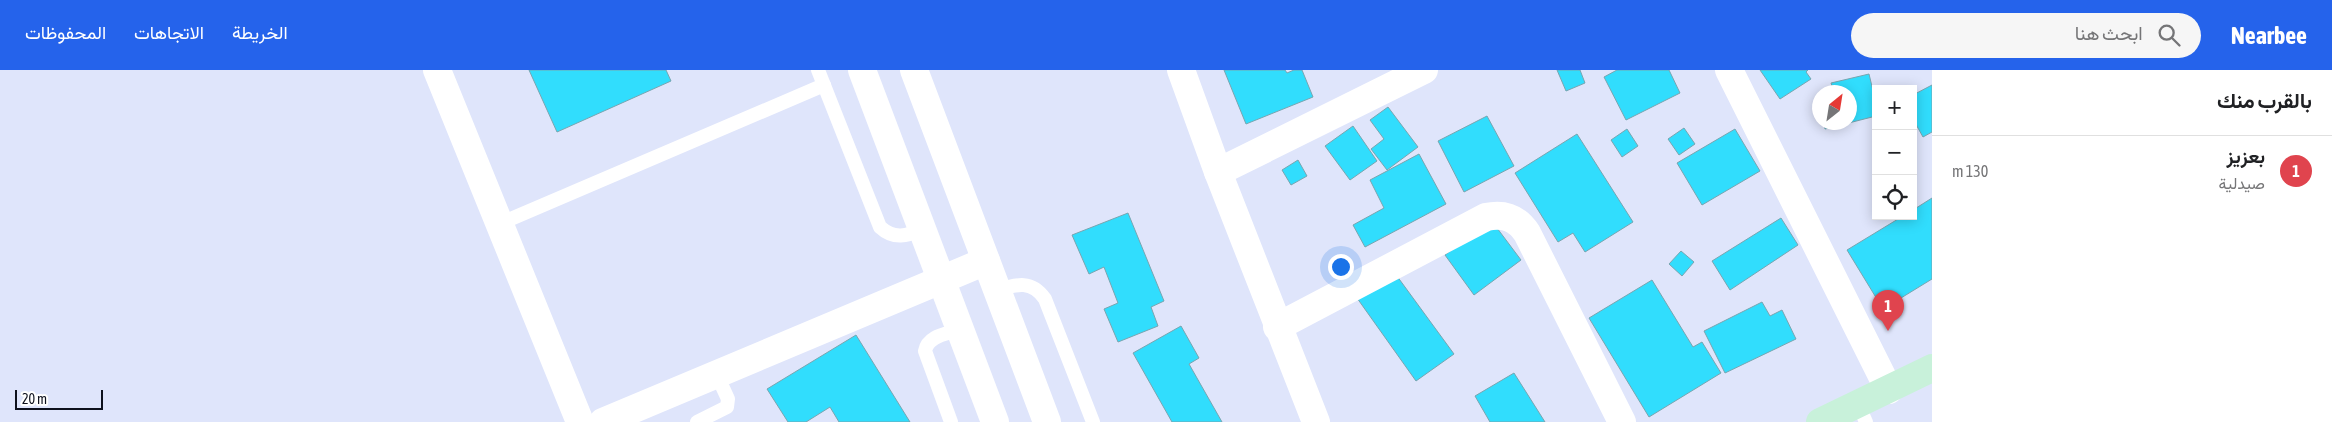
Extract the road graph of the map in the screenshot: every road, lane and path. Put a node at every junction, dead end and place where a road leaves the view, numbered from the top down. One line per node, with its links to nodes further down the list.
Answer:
1 (436, 70): 10 (street)
2 (818, 70): 8 (lane)
3 (862, 70): 11 (street)
4 (914, 70): 12 (street)
5 (1181, 70): 9 (street)
6 (1729, 70): 19 (street)
7 (1415, 72): 9 (street)
8 (824, 85): 10 (lane); 11 (lane)
9 (1218, 172): 15 (street)
10 (499, 224): 21 (street)
11 (923, 229): 13 (street)
12 (986, 262): 13 (street); 14 (street)
13 (942, 280): 16 (street); 18 (street)
14 (997, 290): 26 (street); 27 (lane)
15 (1278, 327): 28 (street); 29 (street)
16 (961, 329): 24 (lane); 25 (street)
17 (1932, 368): 19 (main road)
18 (717, 374): 22 (street); 23 (lane)
19 (1889, 390): 20 (main road)
20 (1862, 413): 30 (main road)
21 (580, 422)
22 (604, 422)
23 (697, 422)
24 (951, 422)
25 (995, 422)
26 (1047, 422)
27 (1093, 422)
28 (1316, 422)
29 (1622, 422)
30 (1820, 422)

